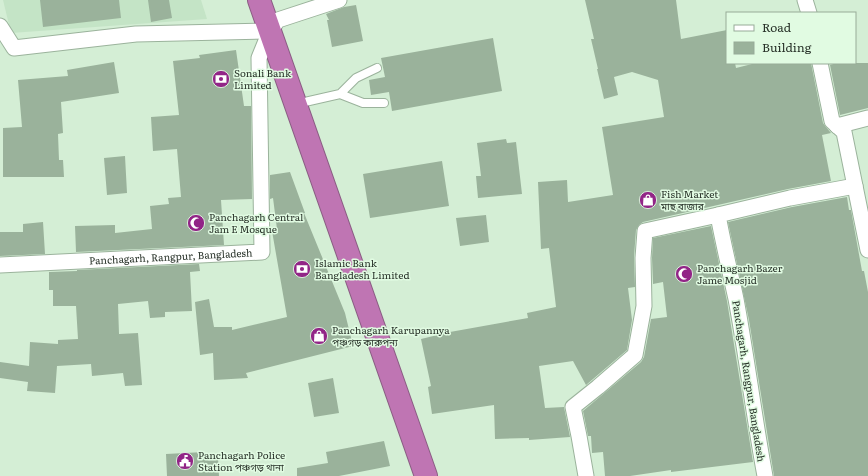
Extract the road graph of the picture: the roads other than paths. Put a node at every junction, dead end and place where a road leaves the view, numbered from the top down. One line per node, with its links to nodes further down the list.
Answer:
1 (259, 0): 6 (highway)
2 (339, 0): 6 (street, Panchagarh, Rangpur, Bangladesh)
3 (805, 0): 4 (street)
4 (809, 12)
5 (0, 26): 6 (street)
6 (270, 31): 11 (highway); 17 (street, Panchagarh, Rangpur, Bangladesh)
7 (820, 64): 13 (street)
8 (377, 68): 9 (lane)
9 (340, 94): 10 (lane); 11 (lane)
10 (384, 103)
11 (296, 104): 18 (highway)
12 (868, 118): 13 (street)
13 (837, 126): 14 (street)
14 (855, 186): 15 (street); 16 (street)
15 (718, 215): 19 (street); 20 (street, Panchagarh, Rangpur, Bangladesh)
16 (868, 250)
17 (0, 265)
18 (426, 476)
19 (586, 476)
20 (765, 476)

